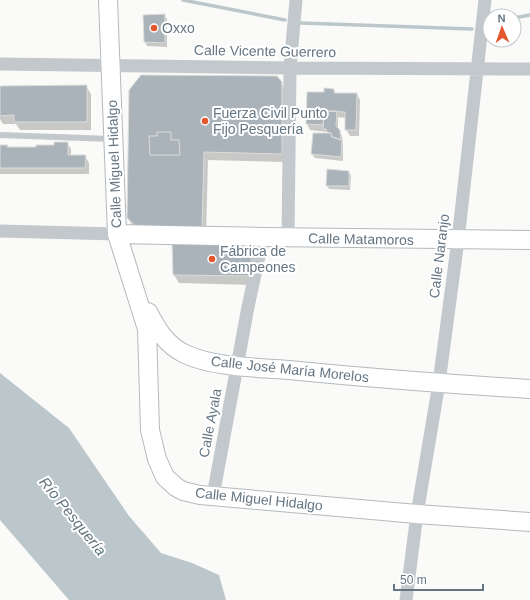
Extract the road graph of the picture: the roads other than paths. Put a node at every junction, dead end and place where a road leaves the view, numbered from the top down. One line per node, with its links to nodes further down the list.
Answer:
1 (108, 0): 6 (main road)
2 (118, 0): 6 (main road, Calle José María Morelos)
3 (296, 0): 7 (street)
4 (484, 0): 8 (street, Calle Naranjo)
5 (0, 64): 6 (street, Calle Vicente Guerrero)
6 (115, 65): 7 (street, Calle Vicente Guerrero); 11 (main road, Calle José María Morelos)
7 (290, 68): 8 (street, Calle Vicente Guerrero); 15 (street)
8 (477, 69): 9 (street, Calle Vicente Guerrero); 16 (street, Calle Naranjo)
9 (530, 69)
10 (0, 135): 11 (lane)
11 (116, 139): 13 (main road, Calle José María Morelos)
12 (0, 232): 13 (street, Calle Matamoros)
13 (120, 234): 14 (main road, Calle Matamoros); 18 (main road, Calle José María Morelos); 21 (main road, Calle Miguel Hidalgo)
14 (263, 237): 15 (main road, Calle Matamoros); 18 (street, Calle Ayala)
15 (288, 238): 16 (main road, Calle Matamoros)
16 (458, 240): 17 (main road, Calle Matamoros); 19 (street, Calle Naranjo)
17 (530, 240)
18 (237, 365): 19 (main road, Calle José María Morelos); 21 (street, Calle Ayala)
19 (439, 383): 20 (main road, Calle José María Morelos); 22 (street, Calle Naranjo)
20 (530, 389)
21 (213, 496): 22 (main road, Calle Miguel Hidalgo)
22 (416, 514): 23 (main road, Calle Miguel Hidalgo); 24 (street, Calle Naranjo)
23 (530, 522)
24 (406, 600)

